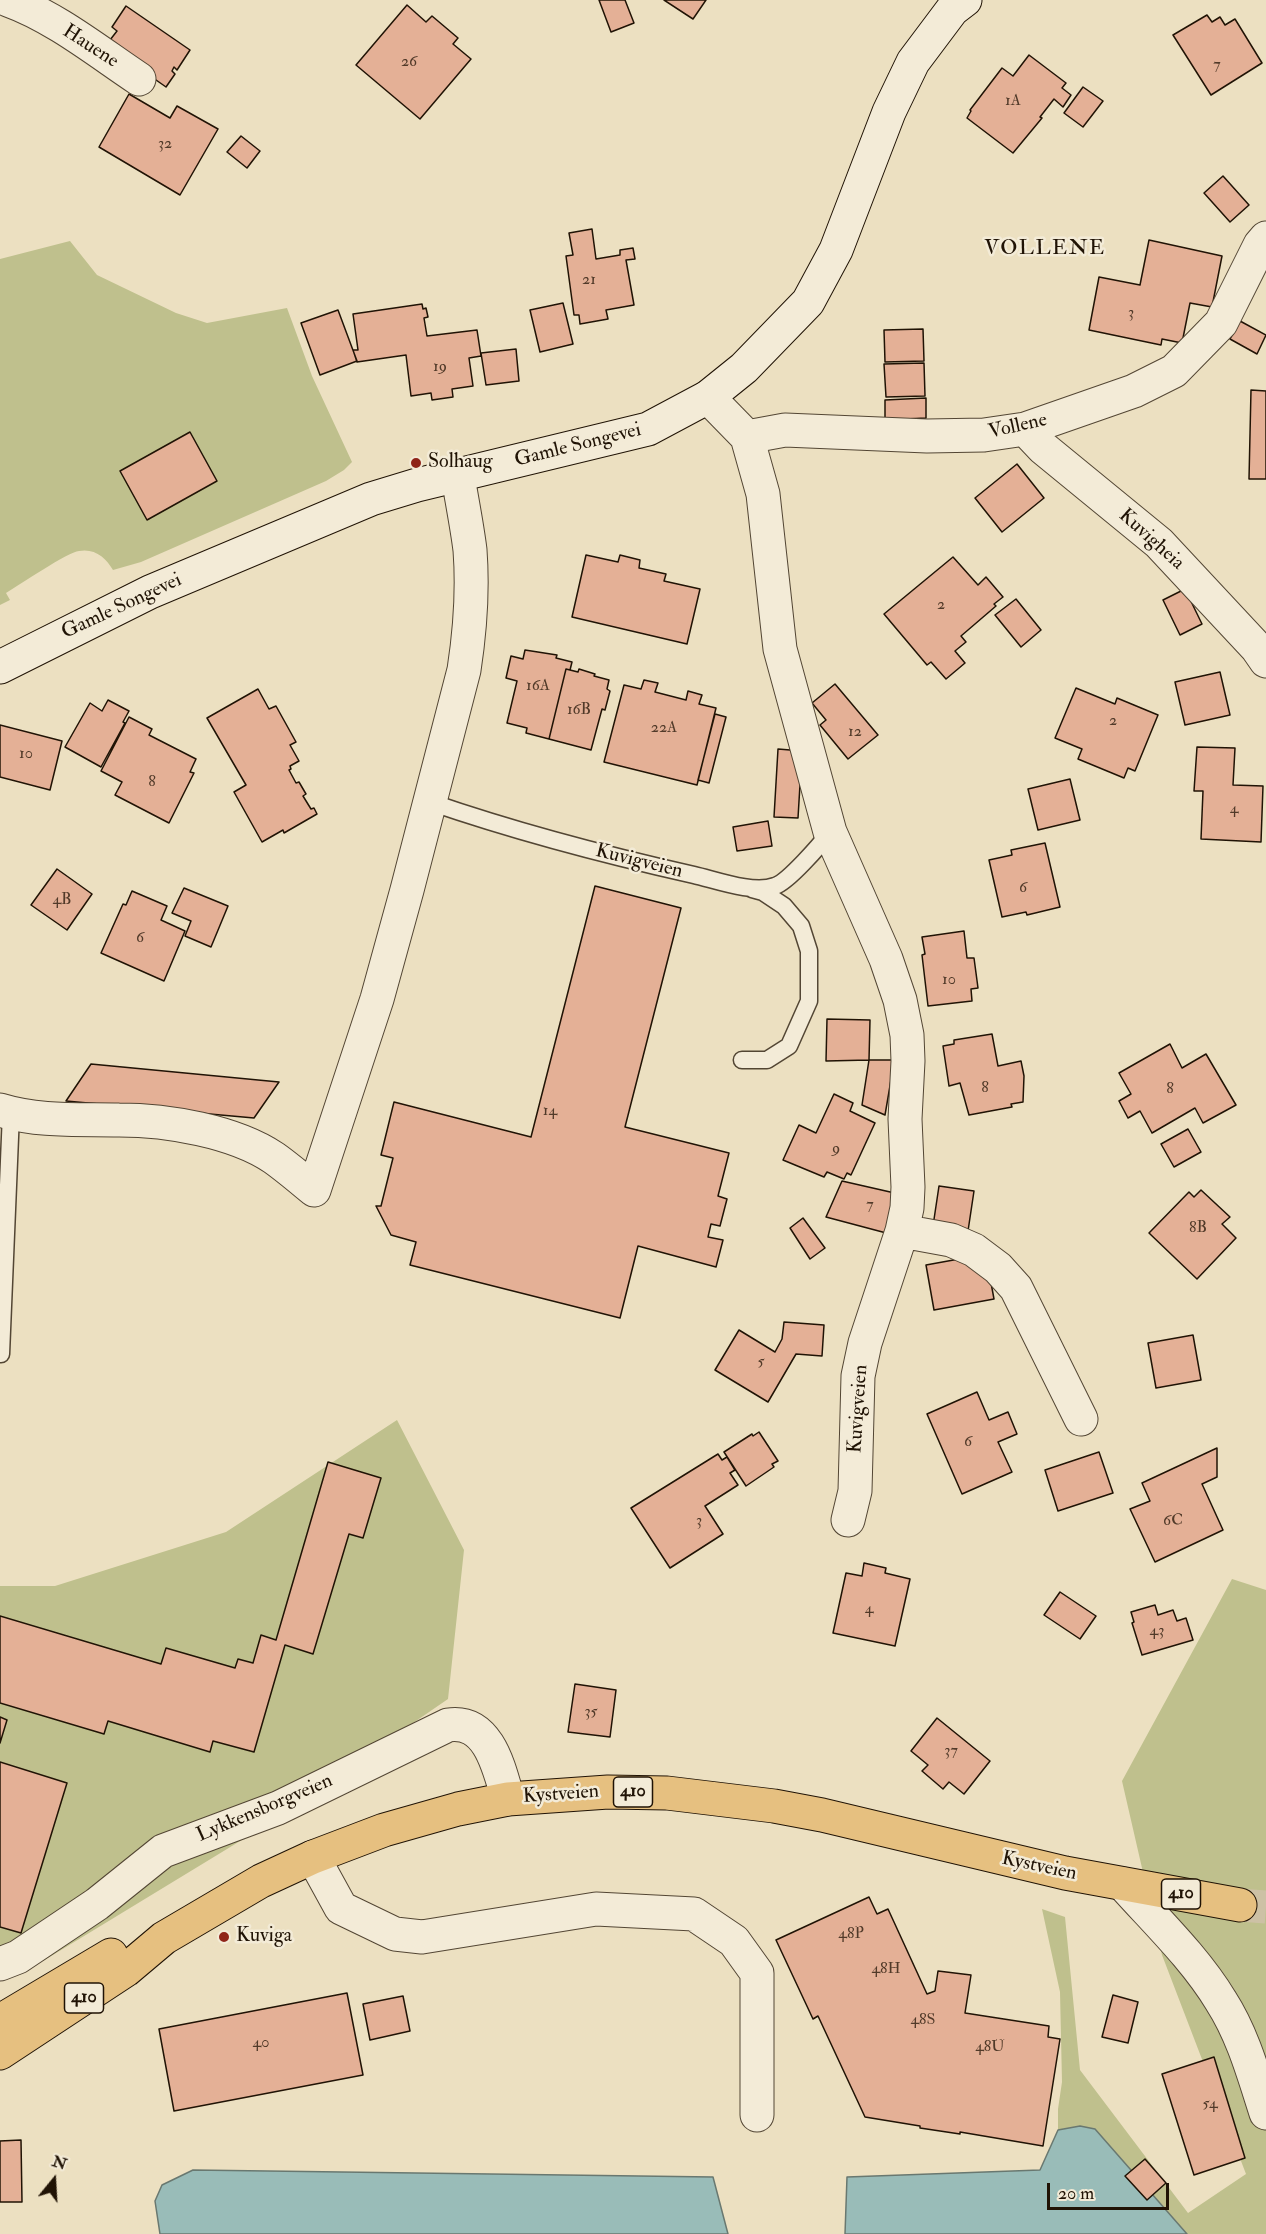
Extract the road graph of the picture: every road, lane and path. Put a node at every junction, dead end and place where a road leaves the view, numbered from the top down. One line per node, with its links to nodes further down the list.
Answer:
1 (8, 0): 3 (street, Hauene)
2 (965, 0): 5 (street, Gamle Songevei)
3 (139, 79)
4 (1266, 238): 6 (street, Vollene)
5 (708, 397): 7 (street); 8 (street, Gamle Songevei)
6 (1025, 429): 7 (street, Vollene); 9 (street, Kuvigheia)
7 (747, 437): 12 (street, Kuvigveien)
8 (458, 477): 10 (street, Gamle Songevei); 11 (street)
9 (1266, 661)
10 (0, 667)
11 (430, 802): 13 (lane, Kuvigveien); 15 (street)
12 (830, 832): 13 (lane, Kuvigveien); 16 (street, Kuvigveien)
13 (752, 888): 14 (lane)
14 (742, 1060)
15 (6, 1112): 17 (lane)
16 (902, 1231): 18 (street); 19 (street, Kuvigveien)
17 (1, 1354)
18 (1081, 1419)
19 (848, 1520)
20 (508, 1798): 21 (main road, Kystveien / 410); 22 (main road, Kystveien / 410); 25 (street, Lykkensborgveien)
21 (313, 1857): 24 (main road, Kystveien / 410); 29 (street)
22 (1123, 1884): 23 (main road, Kystveien / 410); 28 (street)
23 (1240, 1905)
24 (164, 1938): 26 (main road, Kystveien / 410); 27 (main road, Kystveien / 410)
25 (0, 1964)
26 (0, 2020)
27 (0, 2053)
28 (1266, 2113)
29 (757, 2115)

